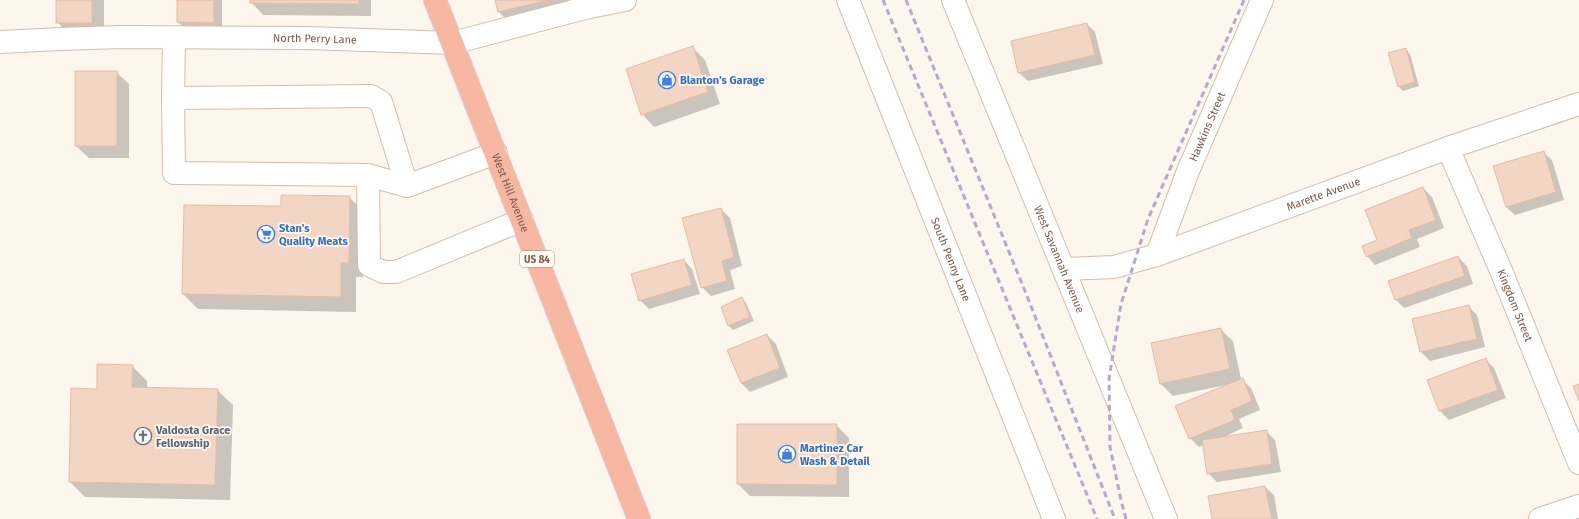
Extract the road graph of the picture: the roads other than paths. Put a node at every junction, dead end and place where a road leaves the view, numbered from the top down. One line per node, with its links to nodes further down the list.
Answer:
1 (435, 0): 8 (highway, West Hill Avenue / US 84)
2 (624, 0): 8 (street, North Perry Lane)
3 (848, 0): 21 (street, South Penny Lane)
4 (953, 0): 17 (street, West Savannah Avenue)
5 (1262, 0): 16 (street, Hawkins Street)
6 (174, 38): 7 (street, North Perry Lane); 8 (street, North Perry Lane); 9 (street)
7 (0, 42)
8 (453, 43): 12 (highway, West Hill Avenue / US 84)
9 (173, 98): 13 (street); 14 (street)
10 (1579, 104): 11 (street, Marette Avenue)
11 (1448, 148): 16 (street, Marette Avenue); 18 (street, Kingdom Street)
12 (496, 153): 14 (street); 15 (highway, West Hill Avenue / US 84)
13 (368, 176): 14 (street); 15 (street)
14 (407, 186)
15 (522, 220): 20 (highway, West Hill Avenue / US 84)
16 (1157, 255): 17 (street, Marette Avenue)
17 (1064, 269): 22 (street, West Savannah Avenue)
18 (1579, 464)
19 (1579, 506): 23 (street)
20 (639, 519)
21 (1054, 519)
22 (1166, 519)
23 (1540, 519)

